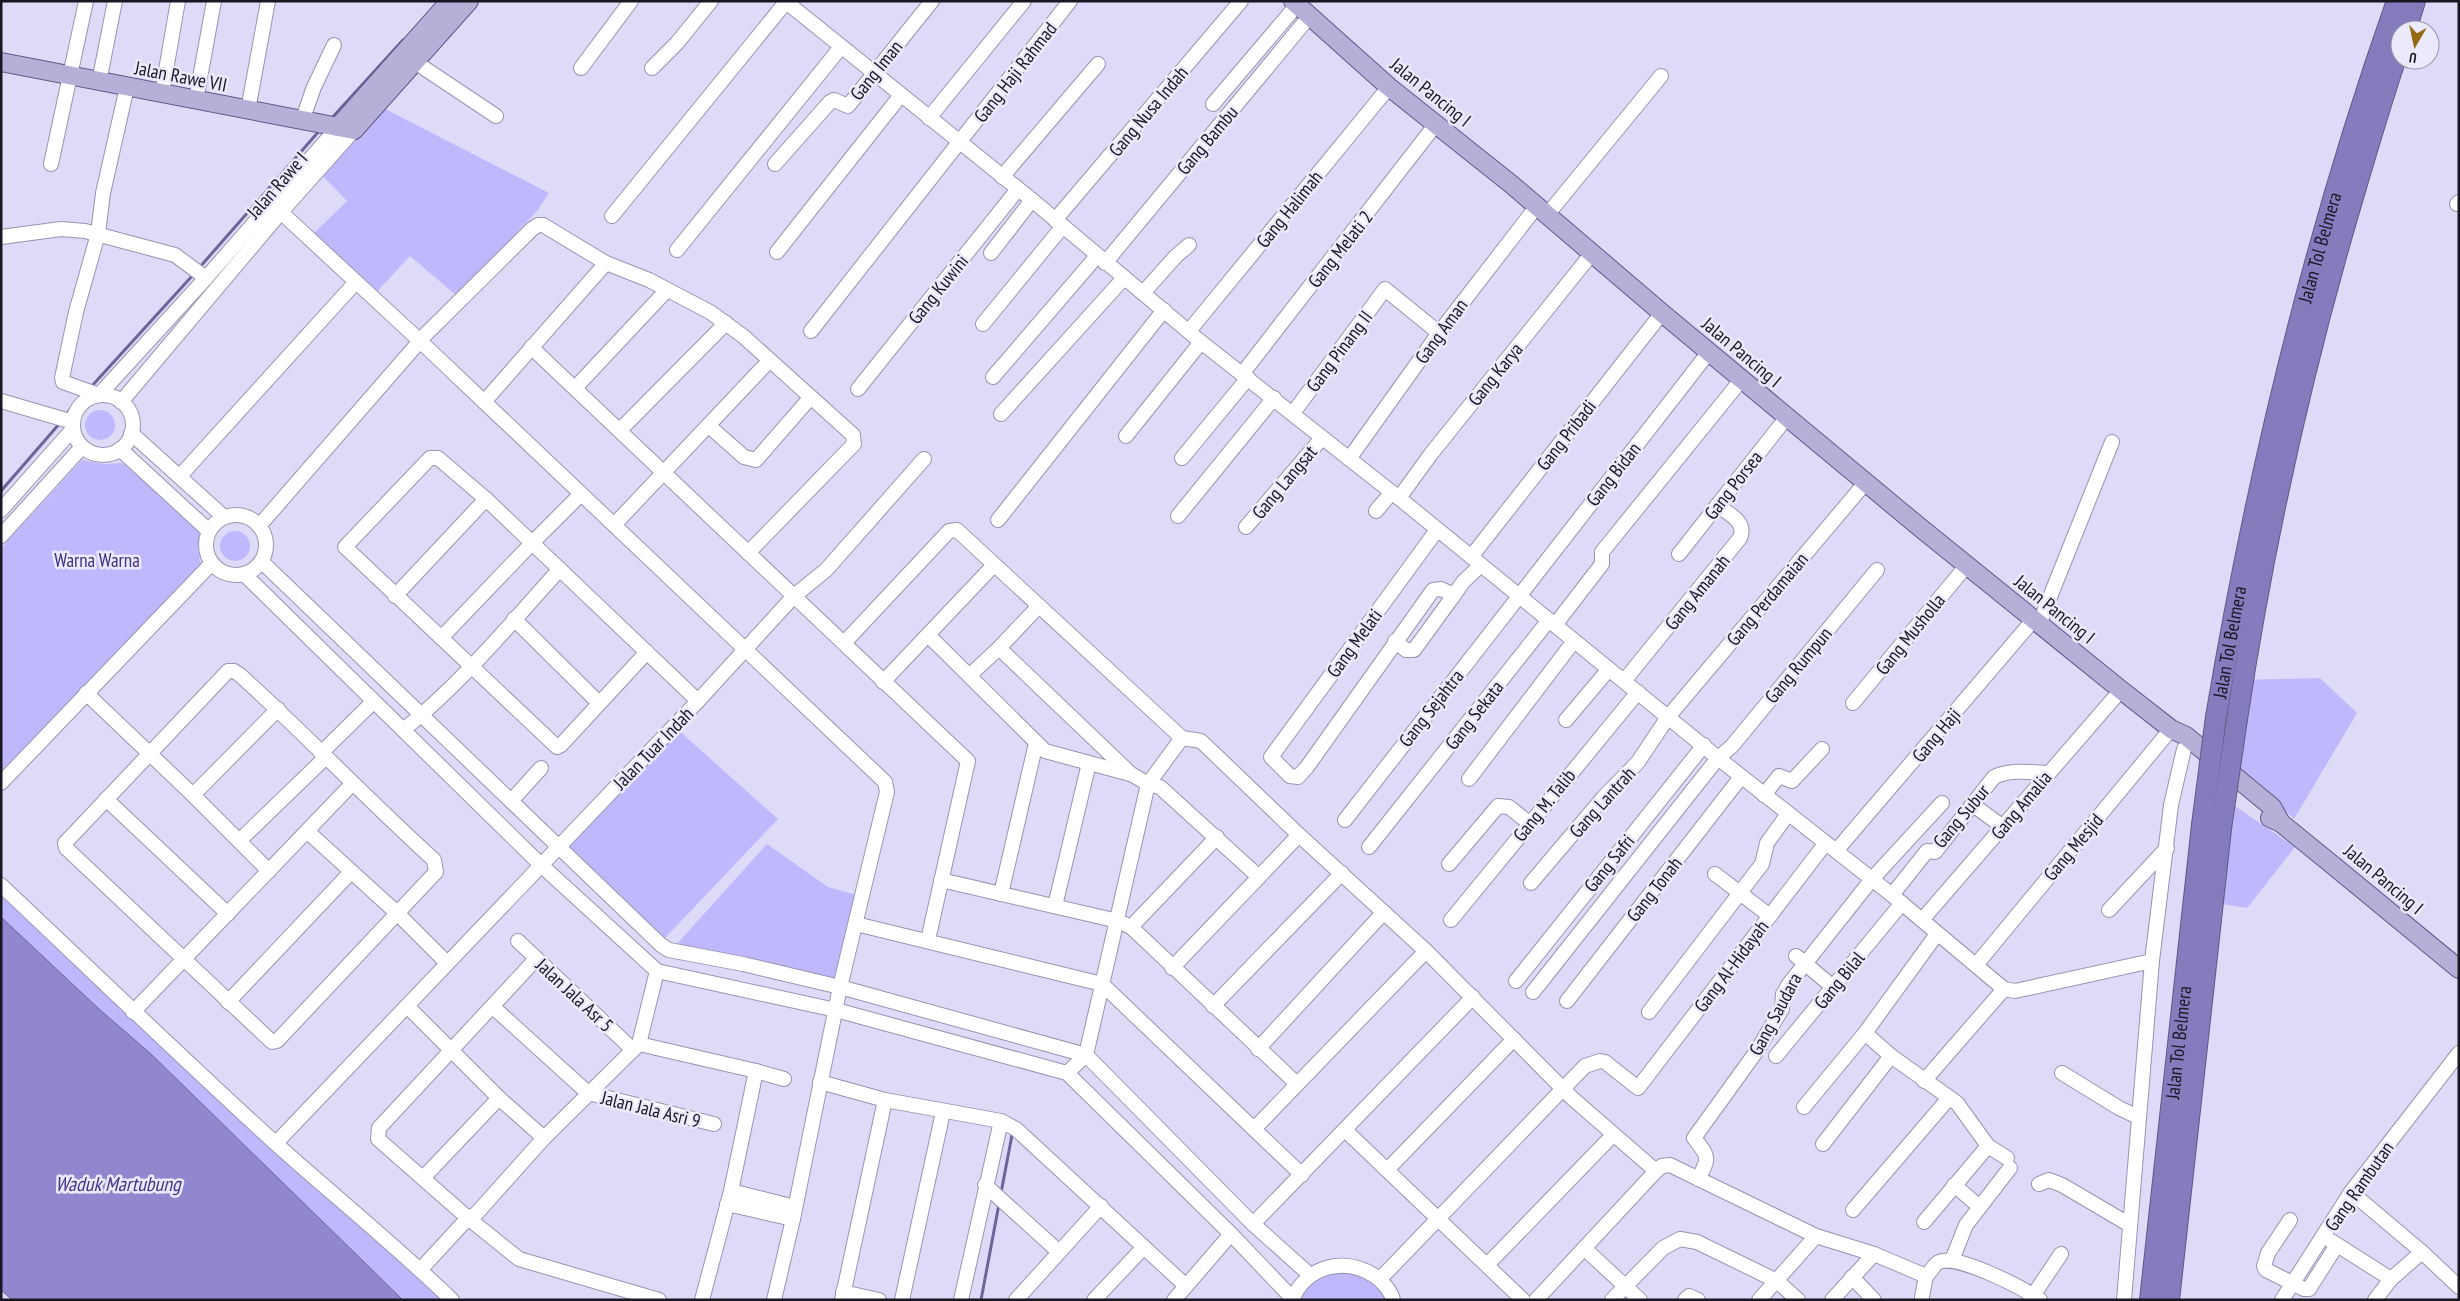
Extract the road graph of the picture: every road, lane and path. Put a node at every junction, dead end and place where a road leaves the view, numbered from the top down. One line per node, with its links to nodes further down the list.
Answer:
1 (86, 1): 28 (street)
2 (115, 1): 30 (street)
3 (178, 1): 33 (street)
4 (214, 1): 35 (street)
5 (268, 1): 37 (street)
6 (450, 1): 42 (main road, Jalan Rawe I)
7 (469, 1): 22 (main road, Jalan Rawe I)
8 (631, 1): 24 (street)
9 (711, 1): 25 (street)
10 (932, 1): 27 (street, Gang Iman)
11 (1024, 1): 39 (street)
12 (1070, 1): 43 (street, Gang Haji Rahmad)
13 (1241, 1): 52 (street, Gang Nusa Indah)
14 (2397, 1): 196 (highway, Jalan Tol Belmera, bridge)
15 (2415, 1): 18 (highway)
16 (786, 2): 20 (street); 51 (street)
17 (1300, 8): 32 (main road, Jalan Pancing I); 36 (street); 60 (street, Gang Bambu)
18 (2409, 20)
19 (334, 45): 40 (street)
20 (841, 47): 27 (street); 56 (street)
21 (1, 62): 28 (main road, Jalan Rawe VII)
22 (415, 62): 38 (street); 42 (main road, Jalan Rawe I)
23 (1098, 64): 46 (street)
24 (581, 68)
25 (652, 68)
26 (2393, 70): 196 (highway, Jalan Tol Belmera, bridge)
27 (873, 72): 34 (street); 45 (street, Gang Iman)
28 (70, 76): 30 (main road, Jalan Rawe VII); 44 (street)
29 (1661, 76): 50 (street, Gang Aman)
30 (99, 82): 31 (main road, Jalan Rawe VII)
31 (127, 87): 33 (main road, Jalan Rawe VII); 53 (street)
32 (1389, 87): 41 (main road, Jalan Pancing I); 72 (street, Gang Halimah)
33 (162, 93): 35 (main road, Jalan Rawe VII)
34 (901, 94): 39 (street); 57 (street)
35 (196, 100): 37 (main road, Jalan Rawe VII)
36 (1213, 104)
37 (248, 110): 40 (main road, Jalan Rawe VII)
38 (496, 116)
39 (929, 118): 43 (street)
40 (302, 121): 42 (main road, Jalan Rawe VII)
41 (1436, 124): 50 (main road, Jalan Pancing I); 80 (street, Gang Melati 2)
42 (335, 127): 49 (street, Jalan Rawe I)
43 (960, 143): 46 (street); 71 (street, Gang Haji Rahmad)
44 (50, 164)
45 (775, 164)
46 (1002, 177): 47 (street)
47 (1018, 189): 48 (street); 83 (street, Gang Kuwini)
48 (1032, 200): 52 (street); 59 (street)
49 (276, 208): 62 (street, Jalan Rawe I); 64 (street); 88 (street, Jalan Rawe I)
50 (1542, 211): 58 (main road, Jalan Pancing I); 73 (street, Gang Aman)
51 (612, 216)
52 (1059, 223): 60 (street); 70 (street, Gang Nusa Indah)
53 (98, 234): 54 (street); 62 (street); 84 (street)
54 (1, 237)
55 (1189, 245): 66 (street)
56 (677, 250)
57 (777, 252)
58 (1592, 252): 68 (main road, Jalan Pancing I); 109 (street, Gang Karya)
59 (991, 253)
60 (1101, 259): 63 (street); 79 (street, Gang Bambu)
61 (606, 263): 65 (street); 74 (street); 76 (street)
62 (200, 272): 84 (street, Jalan Rawe I)
63 (1124, 278): 66 (street); 91 (street)
64 (356, 284): 74 (street); 106 (street)
65 (667, 290): 69 (street); 82 (street)
66 (1143, 293): 67 (street)
67 (1164, 310): 72 (street); 116 (street)
68 (1662, 313): 77 (main road, Jalan Pancing I); 127 (street, Gang Pribadi)
69 (726, 323): 78 (street); 95 (street)
70 (983, 324)
71 (811, 331)
72 (1189, 331): 75 (street)
73 (1438, 333): 90 (street, Gang Pinang II); 103 (street, Gang Aman)
74 (420, 341): 89 (street); 118 (street)
75 (1201, 342): 80 (street); 97 (street)
76 (531, 347): 82 (street); 89 (street)
77 (1709, 352): 81 (main road, Jalan Pancing I); 137 (street, Gang Bidan)
78 (769, 361): 85 (street); 94 (street)
79 (994, 376)
80 (1245, 376): 86 (street); 102 (street, Gang Melati 2)
81 (1742, 379): 92 (main road, Jalan Pancing I); 141 (street, Gang Sekata)
82 (576, 388): 95 (street)
83 (858, 389)
84 (92, 392): 88 (street); 93 (street)
85 (810, 398): 94 (street); 124 (street)
86 (1274, 398): 90 (street); 114 (street)
87 (1, 401): 93 (street)
88 (121, 402): 96 (street)
89 (484, 402): 108 (street)
90 (1293, 413): 98 (street)
91 (1001, 414)
92 (1787, 417): 107 (main road, Jalan Pancing I); 111 (street, Gang Porsea)
93 (73, 425): 100 (street); 112 (street)
94 (709, 426): 105 (street)
95 (620, 430): 105 (street)
96 (131, 433): 101 (street); 106 (street)
97 (1126, 436)
98 (1322, 438): 103 (street); 119 (street, Gang Langsat)
99 (2112, 442): 140 (street, Gang Haji)
100 (82, 447): 101 (street); 122 (street)
101 (120, 449): 121 (street)
102 (1182, 458)
103 (1349, 458): 109 (street)
104 (924, 459): 136 (street, Jalan Tuar Indah)
105 (662, 474): 117 (street); 124 (street)
106 (180, 476): 115 (street)
107 (1866, 482): 130 (main road, Jalan Pancing I); 164 (street, Gang Perdamaian)
108 (581, 494): 117 (street); 123 (street)
109 (1395, 495): 113 (street, Gang Karya); 120 (street)
110 (486, 499): 123 (street); 135 (street); 135 (street)
111 (1717, 505): 125 (street, Gang Porsea); 154 (street, Gang Amanah)
112 (1, 510)
113 (1376, 511)
114 (1178, 516)
115 (224, 517): 118 (street); 121 (street)
116 (998, 520)
117 (614, 525): 147 (street)
118 (259, 526): 126 (street)
119 (1246, 527)
120 (1437, 530): 127 (street); 144 (street, Gang Melati)
121 (209, 531): 128 (street)
122 (1, 536)
123 (532, 543): 131 (street); 143 (street)
124 (748, 553): 136 (street)
125 (1679, 554)
126 (261, 561): 133 (street); 163 (street)
127 (1476, 561): 134 (street, Gang Pribadi); 137 (street)
128 (212, 563): 133 (street); 157 (street)
129 (994, 565): 138 (street); 142 (street); 146 (street)
130 (1967, 565): 140 (main road, Jalan Pancing I); 161 (street, Gang Musholla)
131 (560, 569): 139 (street); 149 (street)
132 (1877, 570): 175 (street, Gang Rumpun)
133 (244, 574): 159 (street)
134 (1454, 595): 144 (street); 144 (street, Gang Pribadi)
135 (395, 596): 143 (street)
136 (794, 596): 146 (street); 147 (street, Jalan Tuar Indah)
137 (1518, 596): 141 (street); 192 (street, Gang Sejahtra)
138 (1038, 607): 148 (street); 168 (street)
139 (514, 619): 150 (street); 160 (street)
140 (2038, 620): 155 (main road, Jalan Pancing I); 203 (street, Gang Haji)
141 (1552, 623): 145 (street); 202 (street, Gang Sekata)
142 (928, 635): 152 (street); 153 (street)
143 (441, 638): 150 (street)
144 (1395, 641)
145 (1574, 641): 151 (street); 181 (street)
146 (844, 643): 153 (street)
147 (745, 647): 158 (street, Jalan Tuar Indah); 228 (street)
148 (999, 648): 152 (street); 179 (street)
149 (647, 652): 158 (street); 160 (street)
150 (471, 666): 160 (street); 163 (street)
151 (1609, 669): 154 (street); 165 (street)
152 (970, 675): 169 (street)
153 (883, 682): 213 (street)
154 (1624, 682): 156 (street)
155 (2121, 690): 166 (main road, Jalan Pancing I); 178 (street, Gang Amalia)
156 (1638, 692): 164 (street); 193 (street, Gang M. Talib)
157 (86, 693): 173 (street); 182 (street)
158 (698, 701): 201 (street, Jalan Tuar Indah)
159 (373, 702): 167 (street); 174 (street)
160 (599, 702)
161 (1854, 703)
162 (278, 709): 173 (street); 174 (street); 185 (street)
163 (422, 715): 167 (street); 188 (street)
164 (1668, 717): 170 (street); 214 (street, Gang Lantrah)
165 (1566, 720)
166 (2170, 729): 172 (main road, Jalan Pancing I); 194 (main road, Jalan Pancing I); 239 (street, Gang Mesjid)
167 (403, 730): 206 (street)
168 (1182, 738): 184 (street); 198 (street)
169 (1036, 743): 176 (street); 216 (street)
170 (1704, 745): 175 (street); 243 (street, Gang Safri)
171 (1822, 749): 186 (street)
172 (2184, 749): 194 (main road, Jalan Pancing I); 204 (street)
173 (148, 754): 185 (street); 187 (street)
174 (323, 755): 183 (street); 200 (street)
175 (1718, 758): 180 (street); 248 (street, Gang Rumpun)
176 (1088, 764): 179 (street); 219 (street)
177 (541, 768): 188 (street)
178 (2047, 773): 190 (street, Gang Subur); 195 (street, Gang Amalia)
179 (1131, 774): 184 (street)
180 (1741, 777): 186 (street); 250 (street, Gang Tonah)
181 (1469, 779)
182 (1, 783)
183 (352, 784): 197 (street); 223 (street)
184 (1148, 784): 199 (street); 227 (street)
185 (193, 795): 200 (street)
186 (1764, 795): 191 (street)
187 (106, 799): 222 (street); 235 (street)
188 (511, 801): 201 (street)
189 (1942, 802): 212 (street, Gang Saudara)
190 (1972, 804): 195 (street); 218 (street, Gang Subur)
191 (1788, 814): 203 (street); 217 (street)
192 (1345, 820)
193 (1529, 823): 205 (street); 225 (street, Gang M. Talib)
194 (2280, 823): 241 (main road, Jalan Pancing I)
195 (2003, 827): 226 (street, Gang Amalia)
196 (2212, 827): 360 (highway, Jalan Tol Belmera); 361 (highway, Jalan Tol Belmera)
197 (307, 831): 207 (street); 208 (street)
198 (1299, 835): 209 (street); 211 (street)
199 (1217, 837): 211 (street); 229 (street)
200 (239, 841): 207 (street)
201 (558, 846): 206 (street, Jalan Tuar Indah); 245 (street)
202 (1369, 847)
203 (1830, 848): 212 (street); 224 (street, Gang Al-Hidayah)
204 (2167, 848): 220 (street); 237 (street)
205 (1449, 864)
206 (541, 865): 238 (street, Jalan Tuar Indah); 242 (street)
207 (269, 871): 222 (street)
208 (352, 872): 223 (street); 251 (street)
209 (1342, 873): 221 (street); 253 (street)
210 (1714, 874): 217 (street)
211 (1259, 877): 240 (street)
212 (1872, 879): 218 (street); 236 (street, Gang Saudara)
213 (941, 880): 216 (street); 231 (street)
214 (1531, 883)
215 (1, 886): 256 (street)
216 (1001, 894): 219 (street)
217 (1740, 894): 224 (street); 257 (street)
218 (1897, 899): 226 (street); 246 (street, Gang Bilal)
219 (1055, 906): 227 (street)
220 (2109, 910)
221 (1384, 912): 233 (street); 261 (street)
222 (228, 914): 235 (street)
223 (398, 914): 238 (street); 251 (street)
224 (1770, 916): 274 (street, Gang Al-Hidayah)
225 (1451, 920)
226 (1922, 920): 230 (street)
227 (1118, 921): 229 (street); 244 (street)
228 (856, 924): 231 (street); 245 (street)
229 (1132, 927): 240 (street)
230 (1938, 934): 239 (street); 258 (street)
231 (928, 940): 244 (street)
232 (518, 942): 234 (street, Jalan Jala Asr 5)
233 (1426, 950): 249 (street); 273 (street)
234 (536, 959): 254 (street); 260 (street, Jalan Jala Asr 5)
235 (184, 960): 251 (street); 256 (street)
236 (1800, 960): 246 (street); 295 (street, Gang Saudara)
237 (2152, 961): 247 (street); 281 (street)
238 (447, 963): 252 (street, Jalan Tuar Indah)
239 (1976, 965): 247 (street)
240 (1172, 968): 253 (street)
241 (2459, 969)
242 (658, 971): 255 (street); 260 (street)
243 (1516, 981)
244 (1102, 984): 264 (street); 284 (street)
245 (840, 986): 255 (street); 264 (street)
246 (1833, 987): 265 (street, Gang Bilal)
247 (2004, 990): 271 (street)
248 (1532, 992)
249 (1473, 997): 259 (street); 285 (street)
250 (1567, 1001)
251 (228, 1002)
252 (408, 1006): 262 (street); 288 (street, Jalan Tuar Indah)
253 (1213, 1006): 261 (street)
254 (493, 1007): 262 (street); 275 (street)
255 (836, 1010): 268 (street); 272 (street)
256 (133, 1012): 288 (street)
257 (1649, 1012)
258 (1865, 1033): 266 (street); 279 (street)
259 (1514, 1039): 274 (street); 291 (street)
260 (635, 1046): 267 (street); 275 (street)
261 (1258, 1049): 273 (street)
262 (453, 1050): 276 (street); 294 (street)
263 (2459, 1053): 299 (street, Gang Rambutan)
264 (1086, 1055): 268 (street); 309 (street)
265 (1776, 1056)
266 (1891, 1056): 271 (street); 289 (street)
267 (756, 1071): 270 (street); 300 (street)
268 (1067, 1072): 311 (street)
269 (2062, 1073): 281 (street)
270 (784, 1079)
271 (1924, 1081): 277 (street)
272 (820, 1082): 278 (street); 304 (street)
273 (1296, 1084): 284 (street)
274 (1564, 1088): 286 (street); 306 (street)
275 (588, 1093): 283 (street, Jalan Jala Asri 9); 287 (street)
276 (499, 1098): 287 (street); 294 (street)
277 (1949, 1098): 290 (street); 303 (street)
278 (885, 1100): 280 (street); 334 (street)
279 (1804, 1107)
280 (943, 1112): 282 (street); 343 (street)
281 (2138, 1117): 310 (street)
282 (1001, 1121): 297 (street); 301 (street)
283 (714, 1124)
284 (1254, 1129): 293 (street)
285 (1345, 1130): 291 (street); 293 (street)
286 (1613, 1135): 292 (street); 322 (street)
287 (544, 1138): 305 (street)
288 (276, 1143): 323 (street)
289 (1823, 1144)
290 (1988, 1146): 298 (street); 302 (street)
291 (1387, 1170): 306 (street)
292 (1656, 1171): 295 (street); 316 (street)
293 (1302, 1174): 309 (street)
294 (423, 1178): 305 (street)
295 (1698, 1180): 313 (street)
296 (2039, 1184): 310 (street)
297 (985, 1185): 317 (street); 344 (street)
298 (1954, 1185): 302 (street); 308 (street)
299 (2351, 1192): 312 (street, Gang Rambutan); 318 (street)
300 (729, 1198): 304 (street); 340 (street)
301 (1100, 1206): 315 (street); 317 (street)
302 (1980, 1207): 321 (street)
303 (1853, 1210)
304 (794, 1213): 341 (street)
305 (468, 1218): 323 (street); 339 (street)
306 (1438, 1219): 322 (street); 327 (street)
307 (2290, 1220): 330 (street)
308 (1924, 1222)
309 (1253, 1224): 324 (street)
310 (2130, 1225): 359 (street)
311 (1232, 1234): 331 (street); 337 (street)
312 (2322, 1235): 314 (street, Gang Rambutan); 330 (street)
313 (1816, 1236): 319 (street); 329 (street)
314 (2337, 1245): 328 (street, Gang Rambutan); 330 (street)
315 (1144, 1247): 331 (street); 346 (street)
316 (1584, 1248): 332 (street); 350 (street)
317 (1059, 1252): 345 (street)
318 (2422, 1252): 328 (street); 333 (street)
319 (1874, 1254): 325 (street); 326 (street)
320 (2061, 1254): 336 (street)
321 (1952, 1260): 325 (street); 336 (street)
322 (1486, 1265): 349 (street)
323 (421, 1269): 338 (street)
324 (1310, 1275): 327 (street); 337 (street)
325 (1926, 1276): 335 (street)
326 (1852, 1277): 357 (street); 358 (street)
327 (1380, 1279): 348 (street)
328 (2391, 1279): 363 (street)
329 (1778, 1281): 332 (street); 355 (street); 356 (street)
330 (2292, 1283): 362 (street)
331 (1186, 1286): 347 (street)
332 (1625, 1286): 351 (street); 352 (street)
333 (2459, 1287)
334 (843, 1296): 342 (street)
335 (1922, 1297)
336 (2034, 1298)
337 (1292, 1299)
338 (452, 1300)
339 (659, 1300)
340 (702, 1300)
341 (774, 1300)
342 (879, 1300)
343 (902, 1300)
344 (961, 1300)
345 (1016, 1300)
346 (1094, 1300)
347 (1174, 1300)
348 (1393, 1300)
349 (1523, 1300)
350 (1536, 1300)
351 (1612, 1300)
352 (1640, 1300)
353 (1685, 1300): 354 (street)
354 (1698, 1300)
355 (1759, 1300)
356 (1798, 1300)
357 (1832, 1300)
358 (1874, 1300)
359 (2124, 1300)
360 (2150, 1300)
361 (2169, 1300)
362 (2282, 1300)
363 (2375, 1300)

